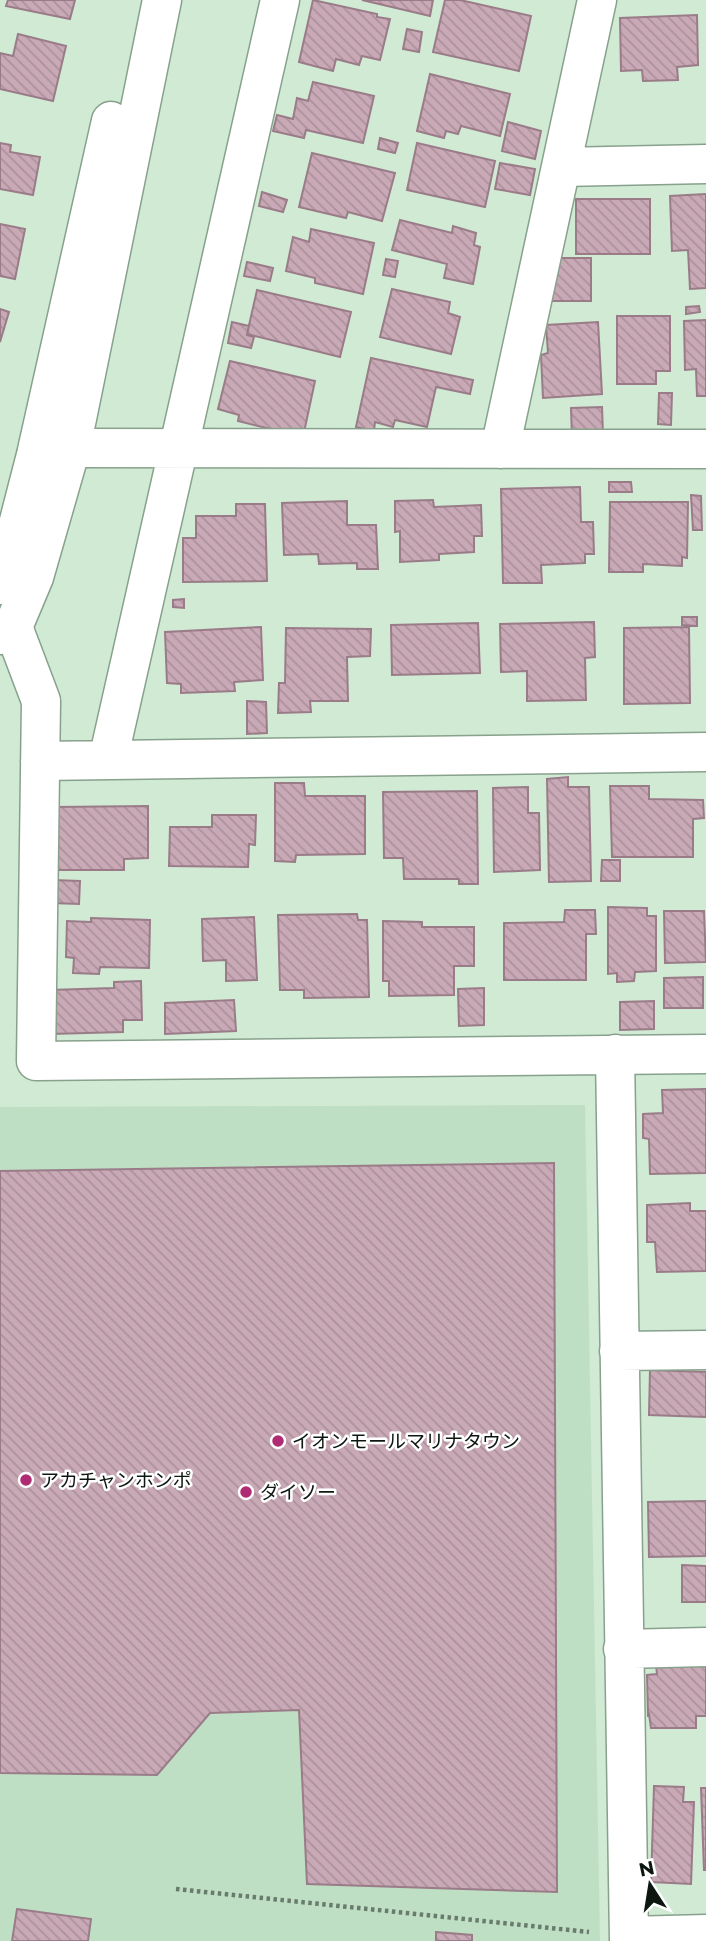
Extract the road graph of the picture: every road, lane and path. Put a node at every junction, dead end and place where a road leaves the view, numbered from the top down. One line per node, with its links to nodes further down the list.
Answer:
1 (139, 0): 11 (street)
2 (162, 0): 7 (street)
3 (280, 0): 8 (street)
4 (597, 0): 6 (street)
5 (706, 164): 6 (street)
6 (561, 167): 9 (street)
7 (71, 448): 8 (street); 12 (street)
8 (178, 449): 9 (street); 14 (street)
9 (500, 449): 10 (street)
10 (706, 449)
11 (0, 585)
12 (6, 631): 15 (street)
13 (706, 752): 14 (street)
14 (108, 760): 15 (street)
15 (40, 761): 16 (street)
16 (615, 1054): 17 (street); 19 (street)
17 (706, 1054)
18 (706, 1350): 19 (street)
19 (619, 1351): 21 (street)
20 (706, 1647): 21 (street)
21 (623, 1649): 25 (street)
22 (176, 1889): 23 (path)
23 (585, 1931)
24 (706, 1934): 25 (street)
25 (629, 1938)

